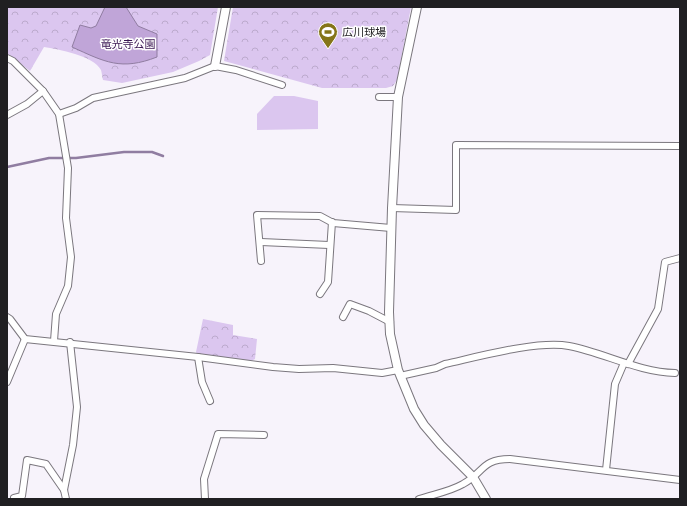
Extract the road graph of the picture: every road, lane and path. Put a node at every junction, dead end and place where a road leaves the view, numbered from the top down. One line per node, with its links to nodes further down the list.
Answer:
1 (226, 7): 4 (street)
2 (417, 7): 8 (street)
3 (7, 58): 6 (street)
4 (215, 66): 5 (street); 9 (street)
5 (282, 85)
6 (43, 91): 9 (street); 10 (street)
7 (379, 97): 8 (street)
8 (398, 97): 12 (street)
9 (59, 114): 24 (street)
10 (7, 115)
11 (680, 146): 12 (street)
12 (392, 208): 14 (street)
13 (332, 222): 14 (street); 15 (street); 16 (street)
14 (391, 228): 22 (street)
15 (261, 242): 16 (street); 18 (street)
16 (329, 245): 19 (street)
17 (680, 258): 27 (street)
18 (262, 261)
19 (320, 294)
20 (7, 317): 23 (street)
21 (343, 317): 22 (street)
22 (390, 322): 28 (street)
23 (25, 339): 24 (street); 30 (street)
24 (54, 341): 25 (street)
25 (70, 342): 26 (street); 36 (street)
26 (198, 357): 28 (street); 31 (street)
27 (626, 363): 28 (street); 29 (street); 33 (street)
28 (399, 373): 34 (street)
29 (675, 373)
30 (7, 382)
31 (210, 401)
32 (264, 435): 39 (street)
33 (606, 470): 34 (street); 35 (street)
34 (473, 477): 40 (street); 41 (street)
35 (680, 480)
36 (64, 490): 37 (street); 38 (street)
37 (14, 498)
38 (66, 499)
39 (205, 499)
40 (419, 499)
41 (486, 499)

